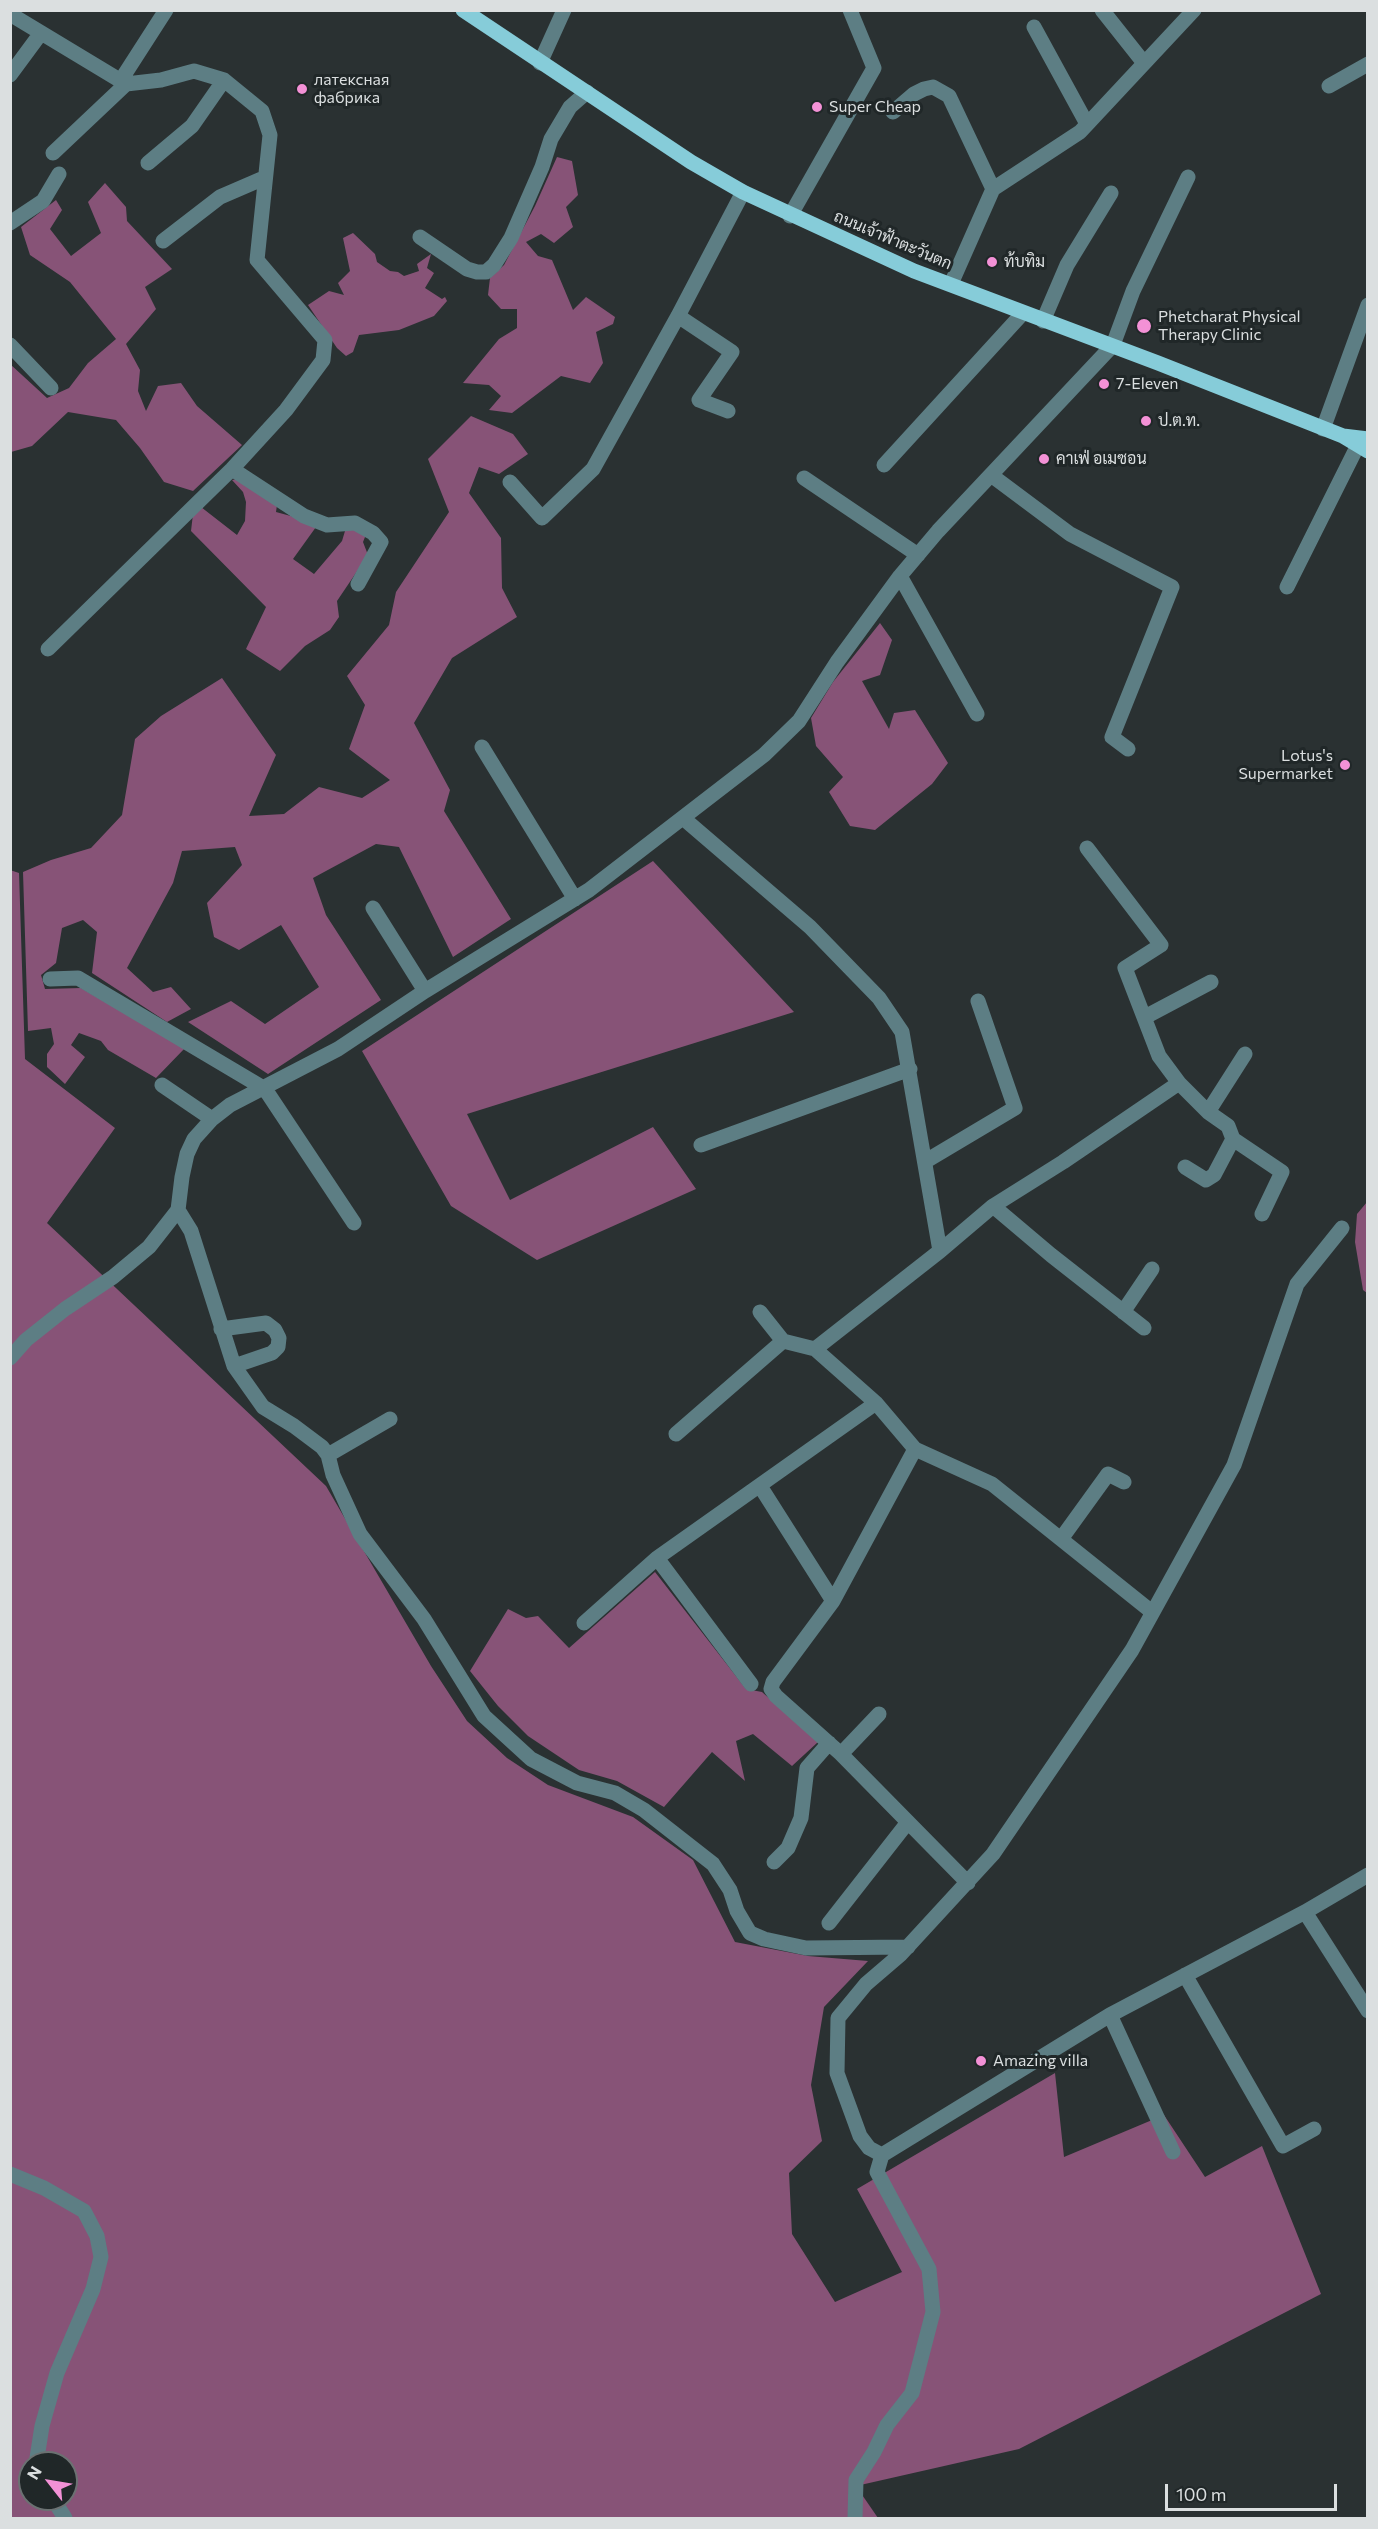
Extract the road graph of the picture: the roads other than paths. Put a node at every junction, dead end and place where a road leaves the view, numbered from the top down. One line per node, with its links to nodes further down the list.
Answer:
1 (166, 10): 15 (street)
2 (463, 10): 10 (main road, ถนนเจ้าฟ้าตะวันตก)
3 (564, 10): 10 (street)
4 (850, 10): 28 (street)
5 (1102, 10): 11 (street)
6 (1194, 10): 11 (street)
7 (10, 14): 9 (street)
8 (1034, 27): 19 (street)
9 (41, 33): 13 (street); 15 (street)
10 (540, 63): 17 (main road, ถนนเจ้าฟ้าตะวันตก)
11 (1144, 63): 19 (street)
12 (1368, 64): 16 (street)
13 (10, 75)
14 (224, 80): 15 (street); 21 (street); 24 (street)
15 (124, 82): 20 (street)
16 (1329, 86)
17 (587, 92): 26 (main road, ถนนเจ้าฟ้าตะวันตก); 30 (street)
18 (893, 112): 25 (street)
19 (1087, 124): 25 (street)
20 (53, 153)
21 (148, 163)
22 (59, 174): 29 (street)
23 (1188, 177): 38 (street)
24 (264, 178): 31 (street); 44 (street)
25 (993, 189): 32 (street)
26 (742, 192): 28 (main road, ถนนเจ้าฟ้าตะวันตก); 35 (street)
27 (1111, 193): 36 (street)
28 (790, 216): 32 (main road, ถนนเจ้าฟ้าตะวันตก)
29 (10, 222)
30 (420, 237)
31 (163, 241)
32 (951, 284): 34 (main road, ถนนเจ้าฟ้าตะวันตก)
33 (1368, 304): 41 (street)
34 (1023, 313): 36 (main road, ถนนเจ้าฟ้าตะวันตก); 43 (street)
35 (678, 316): 40 (street); 47 (street)
36 (1043, 321): 38 (main road, ถนนเจ้าฟ้าตะวันตก)
37 (10, 345): 39 (street)
38 (1113, 345): 41 (main road, ถนนเจ้าฟ้าตะวันตก); 45 (street)
39 (51, 388)
40 (728, 411)
41 (1323, 429): 42 (main road, ถนนเจ้าฟ้าตะวันตก)
42 (1364, 446): 51 (street)
43 (884, 465)
44 (231, 469): 50 (street); 52 (street)
45 (991, 475): 48 (street); 55 (street)
46 (804, 478): 48 (street)
47 (510, 482)
48 (918, 555): 49 (street)
49 (900, 576): 53 (street); 56 (street)
50 (358, 584)
51 (1287, 587)
52 (48, 648)
53 (977, 714)
54 (482, 747): 58 (street)
55 (1128, 749)
56 (683, 818): 58 (street); 66 (street)
57 (1087, 848): 64 (street)
58 (575, 899): 62 (street)
59 (373, 908): 62 (street)
60 (50, 979): 69 (street)
61 (1211, 982): 64 (street)
62 (425, 991): 69 (street)
63 (978, 1001): 74 (street)
64 (1145, 1017): 67 (street)
65 (1245, 1054): 70 (street)
66 (910, 1069): 73 (street); 74 (street)
67 (1179, 1083): 70 (street); 76 (street)
68 (162, 1085): 71 (street)
69 (266, 1089): 71 (street); 79 (street)
70 (1208, 1112): 72 (street)
71 (212, 1119): 77 (street)
72 (1233, 1139): 75 (street); 78 (street)
73 (701, 1145)
74 (926, 1161): 81 (street)
75 (1185, 1167)
76 (993, 1206): 81 (street); 84 (street)
77 (178, 1210): 86 (street); 89 (street)
78 (1262, 1214)
79 (354, 1223)
80 (1342, 1228): 101 (street)
81 (940, 1251): 88 (street)
82 (1152, 1269): 84 (street)
83 (760, 1312): 87 (street)
84 (1123, 1312): 85 (street)
85 (1144, 1328)
86 (221, 1329): 90 (street); 90 (street)
87 (783, 1341): 88 (street); 93 (street)
88 (815, 1349): 91 (street)
89 (10, 1358)
90 (234, 1366): 95 (street)
91 (876, 1403): 94 (street); 97 (street)
92 (390, 1419): 95 (street)
93 (676, 1434)
94 (915, 1449): 98 (street); 100 (street)
95 (328, 1455): 113 (street)
96 (1124, 1482): 98 (street)
97 (760, 1486): 99 (street); 100 (street)
98 (1061, 1539): 101 (street)
99 (657, 1558): 102 (street); 103 (street)
100 (833, 1601): 105 (street)
101 (1152, 1612): 110 (street)
102 (584, 1623)
103 (751, 1684)
104 (879, 1714): 106 (street)
105 (829, 1743): 106 (street); 108 (street)
106 (841, 1754): 107 (street)
107 (908, 1822): 110 (street); 112 (street)
108 (774, 1862)
109 (1368, 1875): 111 (street)
110 (968, 1882): 113 (street)
111 (1305, 1912): 114 (street); 115 (street)
112 (829, 1923)
113 (908, 1947): 119 (street)
114 (1185, 1975): 116 (street); 117 (street)
115 (1368, 2012)
116 (1110, 2015): 118 (street); 119 (street)
117 (1314, 2129)
118 (1173, 2152)
119 (882, 2155): 122 (street)
120 (10, 2174): 121 (street)
121 (38, 2451)
122 (855, 2518)

